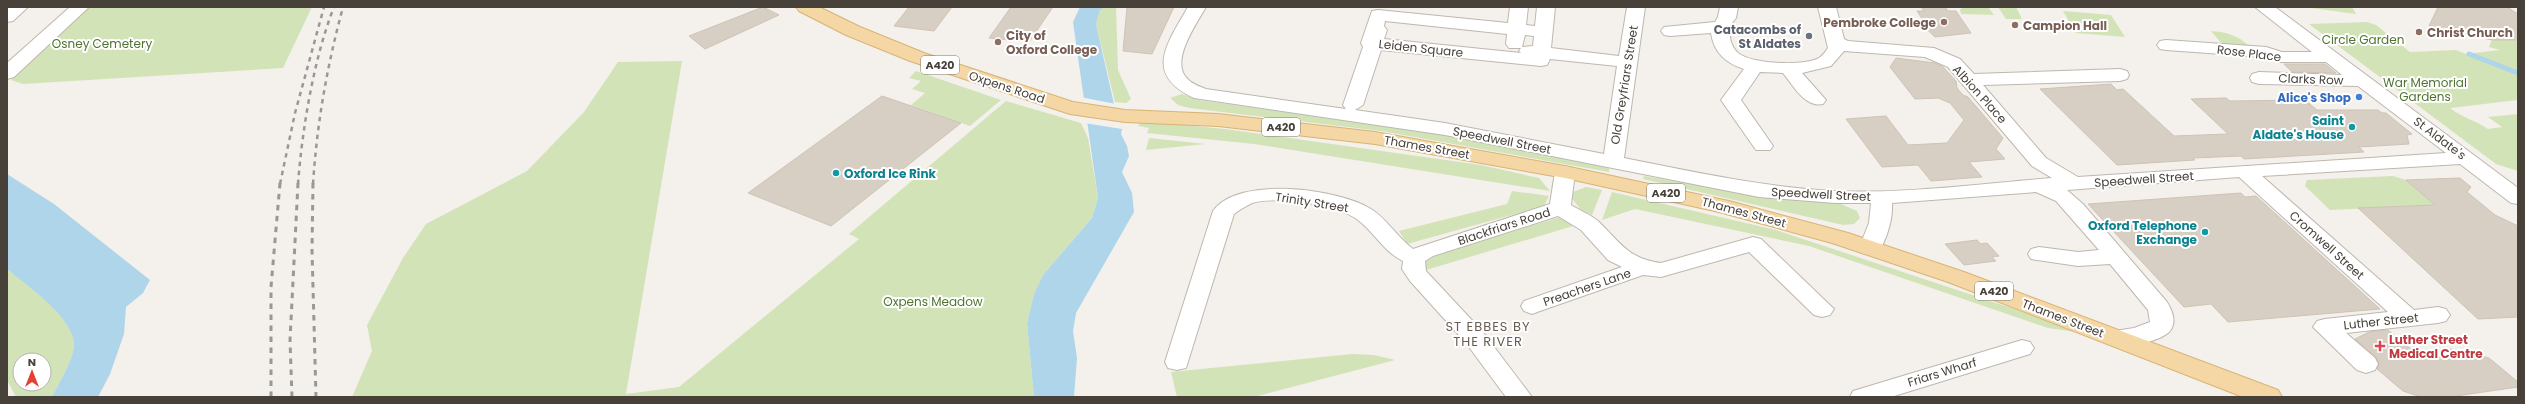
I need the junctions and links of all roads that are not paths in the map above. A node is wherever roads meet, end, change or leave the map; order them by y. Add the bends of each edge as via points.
1 (19, 7) edge
2 (80, 7) edge
3 (805, 7) edge
4 (1197, 7) edge
5 (1384, 7) edge
6 (1508, 7) edge
7 (1519, 7) edge
8 (1534, 7) edge
9 (1546, 7) edge
10 (1636, 7) edge
11 (1729, 7) edge
12 (1827, 7) edge
13 (2264, 7) edge
14 (7, 17) edge
15 (1720, 27) junction
16 (1505, 28) junction
17 (1670, 31) dead end
18 (1543, 32) junction
19 (1373, 41) junction
20 (1836, 42) junction
21 (2166, 45) dead end
22 (1522, 51) junction
23 (2331, 57) junction
24 (1627, 62) junction
25 (1756, 65) junction
26 (1788, 68) junction
27 (1362, 70) dead end
28 (7, 73) edge
29 (2120, 75) dead end
30 (2260, 78) dead end
31 (1968, 80) junction
32 (2363, 81) junction
33 (1816, 100) dead end
34 (1353, 105) dead end
35 (1124, 116) joint
36 (1763, 146) dead end
37 (2467, 158) junction
38 (1614, 162) junction
39 (2039, 162) junction
40 (2244, 171) junction
41 (1565, 172) junction
42 (2518, 178) edge
43 (2495, 180) junction
44 (2076, 184) junction
45 (2039, 186) junction
46 (1881, 198) junction
47 (2518, 198) edge
48 (1560, 208) junction
49 (1870, 248) junction
50 (2039, 254) dead end
51 (2116, 256) junction
52 (1414, 258) junction
53 (1642, 268) junction
54 (1532, 306) dead end
55 (1822, 309) dead end
56 (2438, 314) dead end
57 (2409, 318) junction
58 (2116, 338) junction
59 (2022, 348) dead end
60 (1177, 362) dead end
61 (2366, 364) dead end
62 (1520, 397) edge
63 (1862, 397) edge
64 (2269, 397) edge

1 - 14 street
2 - 28 street
3 - 35 main road, Oxpens Road / A420 via 924,59 1080,109
4 - 38 street, Speedwell Street via 1171,61 1171,71 1184,87 1201,94 1445,129
5 - 19 street
6 - 16 street
7 - 22 street
8 - 22 street
9 - 18 street
10 - 24 street, Old Greyfriars Street
11 - 15 street via 1728,18
12 - 20 street
13 - 23 street, St Aldate's
15 - 17 street
15 - 25 street via 1720,37 1733,58
16 - 18 street, Leiden Square
16 - 19 street, Leiden Square via 1378,15
18 - 19 street, Leiden Square via 1541,61
19 - 22 street, Leiden Square
19 - 27 street
19 - 34 street
20 - 26 street via 1834,53 1825,62
20 - 31 street, Albion Place via 1858,48 1928,52 1954,63
21 - 23 street, Rose Place via 2266,52 2280,57
22 - 24 street, Leiden Square
23 - 32 street, St Aldate's
24 - 38 street, Old Greyfriars Street
25 - 26 street
25 - 36 street via 1731,100
26 - 33 street
29 - 31 street
30 - 32 street, Clarks Row
31 - 39 street, Albion Place
32 - 37 street, St Aldate's
35 - 41 main road, Thames Street / A420 via 1218,120 1375,138
37 - 40 street, Speedwell Street
37 - 43 street, St Aldate's
38 - 46 street, Speedwell Street via 1759,191
39 - 44 street, Albion Place
39 - 45 street
40 - 44 street, Speedwell Street
40 - 57 street, Cromwell Street
41 - 48 street, Blackfriars Road
41 - 49 main road, Thames Street / A420 via 1721,206
42 - 43 street
43 - 47 street, St Aldate's
44 - 45 street, Speedwell Street
45 - 46 street, Speedwell Street
45 - 51 street via 2063,196
46 - 49 street via 1884,208
48 - 52 street, Blackfriars Road via 1433,249
48 - 53 street, Preachers Lane via 1589,225 1616,255
49 - 58 main road, Thames Street / A420 via 1956,277
50 - 51 street via 2078,259
51 - 58 street via 2159,307 2162,315 2161,326 2138,336
52 - 60 street, Trinity Street via 1401,252 1364,214 1346,205 1266,195 1237,202 1224,211
52 - 62 street via 1413,269 1418,276 1474,337
53 - 54 street, Preachers Lane
53 - 55 street, Preachers Lane via 1661,270 1753,244
56 - 57 street, Luther Street
57 - 61 street, Luther Street via 2325,327
58 - 64 main road, Thames Street / A420
59 - 63 street, Friars Wharf

